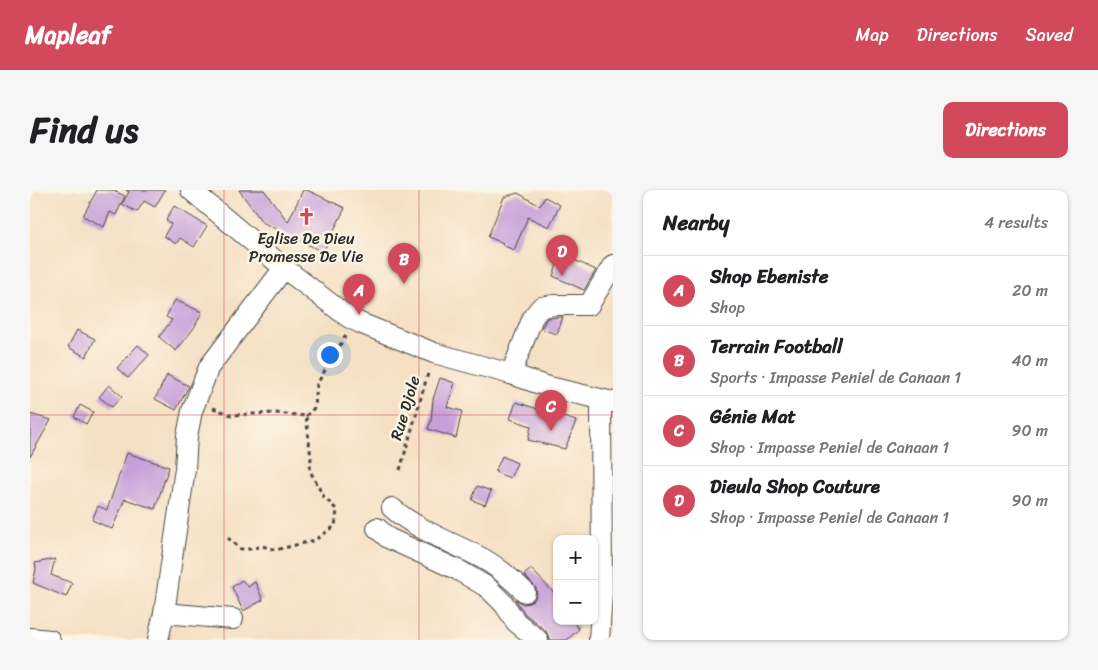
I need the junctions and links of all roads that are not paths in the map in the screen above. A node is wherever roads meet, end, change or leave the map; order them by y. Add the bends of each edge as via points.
1 (191, 190) edge
2 (613, 265) edge
3 (284, 268) junction
4 (511, 374) junction
5 (607, 401) edge
6 (392, 508) dead end
7 (377, 528) dead end
8 (525, 592) dead end
9 (164, 613) junction
10 (233, 619) dead end
11 (30, 638) edge
12 (50, 640) edge
13 (158, 640) edge
14 (538, 640) edge
15 (599, 640) edge

1 - 3 street
2 - 4 street via 589,305 542,307 533,317
3 - 4 street via 348,317 434,353
3 - 9 street via 209,367 192,411
4 - 5 street
5 - 15 street
6 - 8 street via 402,517 498,568
7 - 14 street via 388,538 487,587 516,622
9 - 10 street
9 - 13 street
11 - 12 street

